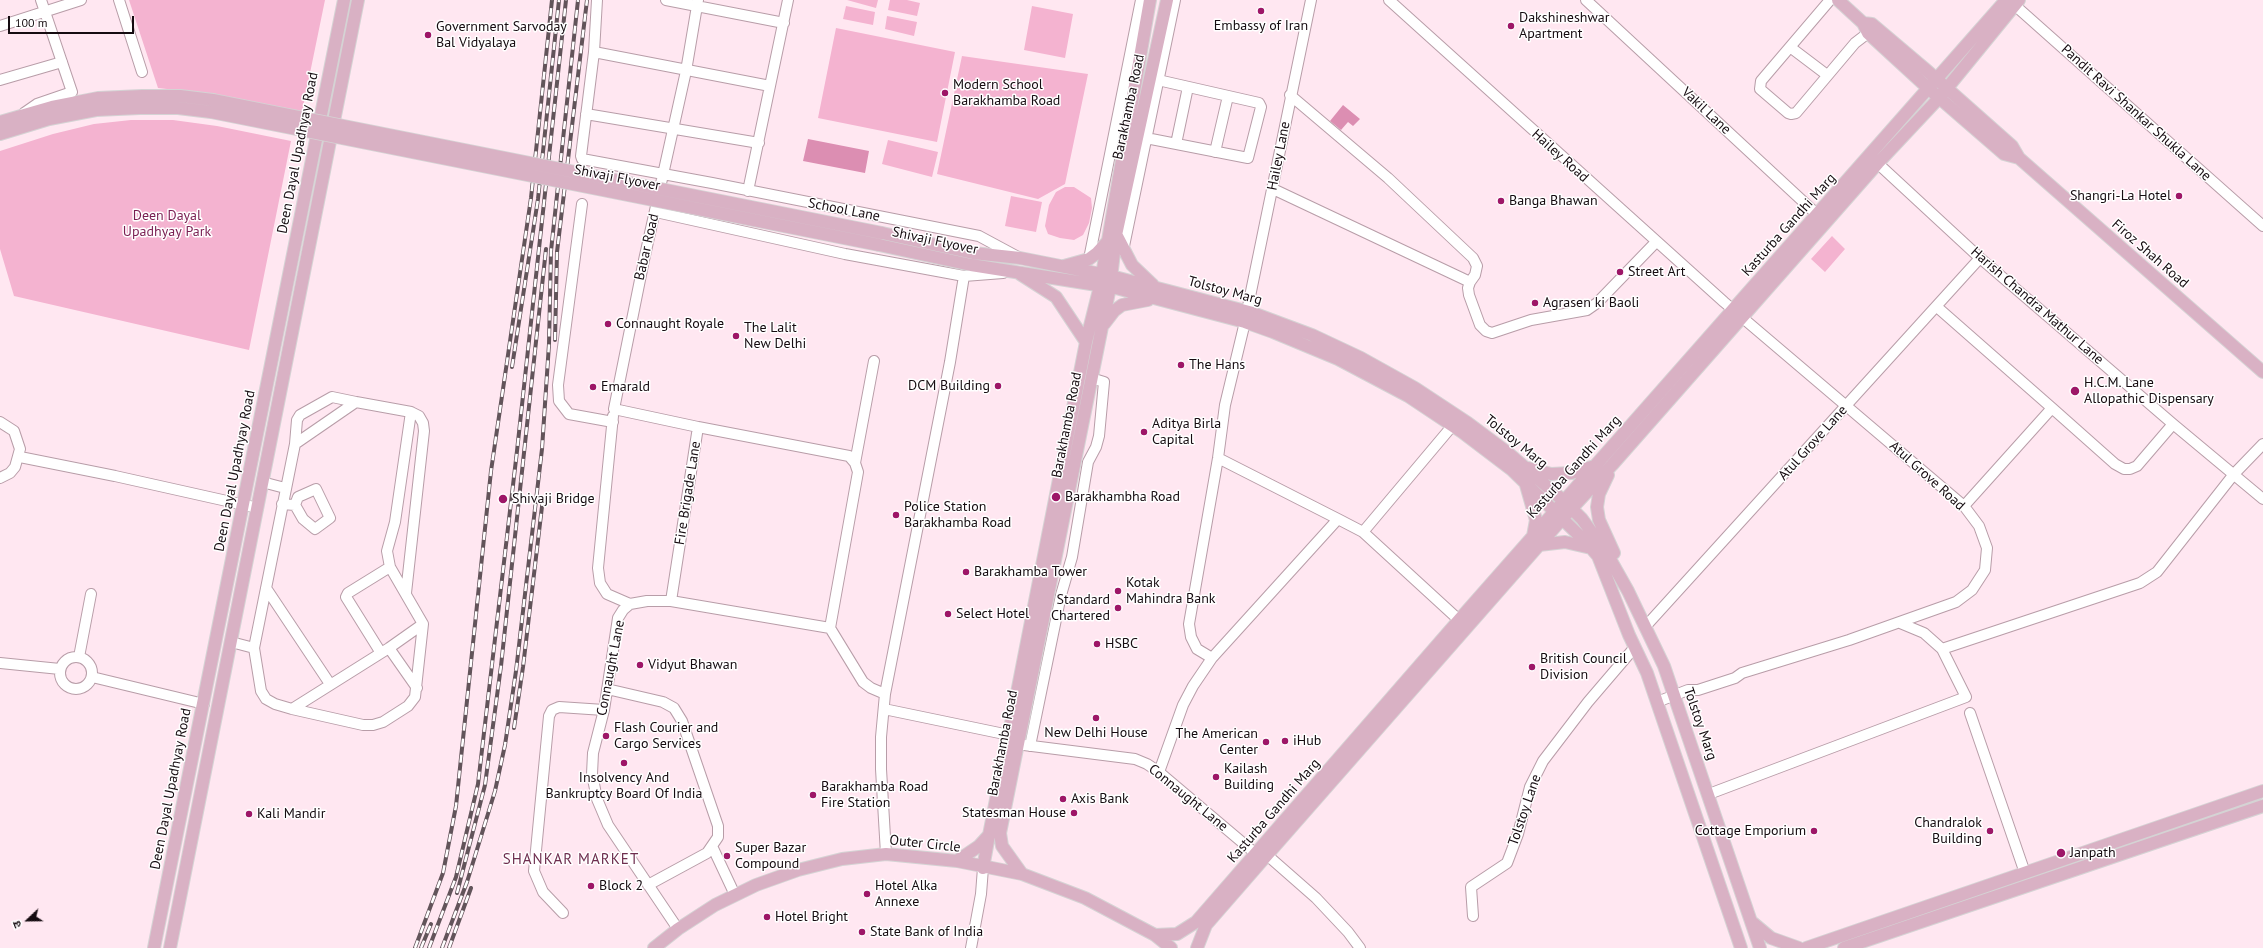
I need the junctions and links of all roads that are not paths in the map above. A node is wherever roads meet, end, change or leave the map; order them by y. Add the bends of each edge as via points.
1 (41, 0) edge
2 (81, 0) edge
3 (119, 0) edge
4 (344, 0) edge
5 (358, 0) edge
6 (598, 0) edge
7 (666, 0) edge
8 (788, 0) edge
9 (1141, 0) edge
10 (1150, 0) edge
11 (1167, 0) edge
12 (1175, 0) edge
13 (1311, 0) edge
14 (1389, 0) edge
15 (1586, 0) edge
16 (1830, 0) edge
17 (1838, 0) edge
18 (2012, 1) edge
19 (697, 3) edge
20 (45, 12) junction
21 (784, 23) junction
22 (0, 26) edge
23 (1865, 28) junction
24 (1790, 47) junction
25 (594, 52) junction
26 (62, 62) junction
27 (686, 71) junction
28 (142, 72) dead end
29 (1826, 75) junction
30 (0, 80) edge
31 (1158, 80) junction
32 (1933, 84) junction
33 (770, 86) junction
34 (1188, 87) junction
35 (1943, 93) junction
36 (1290, 95) junction
37 (1228, 96) junction
38 (212, 106) junction
39 (586, 114) junction
40 (20, 116) junction
41 (0, 122) edge
42 (673, 129) junction
43 (0, 134) edge
44 (1146, 138) junction
45 (759, 143) junction
46 (1176, 144) junction
47 (1215, 152) junction
48 (1874, 159) junction
49 (664, 175) junction
50 (1273, 189) junction
51 (748, 191) junction
52 (582, 204) dead end
53 (656, 212) junction
54 (1822, 218) junction
55 (2263, 226) edge
56 (1112, 238) junction
57 (881, 239) junction
58 (1656, 242) junction
59 (1123, 251) junction
60 (1020, 258) junction
61 (1980, 258) junction
62 (1089, 259) junction
63 (1059, 267) junction
64 (1017, 272) junction
65 (964, 276) junction
66 (1106, 281) junction
67 (1470, 282) junction
68 (1156, 294) junction
69 (1937, 307) junction
70 (1733, 309) junction
71 (1246, 317) junction
72 (1743, 318) junction
73 (1101, 329) junction
74 (1086, 342) junction
75 (874, 361) dead end
76 (2263, 372) edge
77 (1091, 378) junction
78 (356, 402) junction
79 (1847, 406) junction
80 (2052, 408) junction
81 (614, 409) junction
82 (411, 412) junction
83 (0, 422) edge
84 (612, 422) junction
85 (2173, 424) junction
86 (1453, 425) junction
87 (698, 427) junction
88 (295, 444) junction
89 (2263, 444) edge
90 (20, 457) junction
91 (1218, 458) junction
92 (856, 462) junction
93 (1597, 465) junction
94 (1612, 465) junction
95 (1523, 466) junction
96 (2234, 474) junction
97 (0, 478) edge
98 (262, 482) junction
99 (1526, 483) junction
100 (285, 488) junction
101 (2263, 499) edge
102 (282, 504) junction
103 (295, 505) dead end
104 (244, 506) junction
105 (1568, 506) junction
106 (1964, 506) junction
107 (258, 508) junction
108 (1558, 515) junction
109 (1338, 519) junction
110 (1362, 532) junction
111 (1536, 541) junction
112 (1592, 548) junction
113 (390, 568) junction
114 (266, 588) junction
115 (406, 593) junction
116 (91, 594) dead end
117 (671, 601) junction
118 (630, 604) junction
119 (1637, 610) junction
120 (1459, 620) junction
121 (1900, 623) junction
122 (423, 624) junction
123 (1645, 627) junction
124 (830, 628) junction
125 (1041, 629) junction
126 (1054, 631) junction
127 (231, 642) junction
128 (1635, 647) junction
129 (254, 648) junction
130 (1942, 649) junction
131 (385, 650) junction
132 (79, 657) junction
133 (1212, 658) junction
134 (0, 663) edge
135 (60, 669) junction
136 (92, 677) junction
137 (330, 684) junction
138 (417, 688) junction
139 (607, 689) junction
140 (885, 694) junction
141 (1674, 695) junction
142 (1657, 702) junction
143 (204, 704) junction
144 (292, 709) junction
145 (884, 709) junction
146 (604, 710) junction
147 (1970, 713) dead end
148 (1009, 735) junction
149 (1024, 745) junction
150 (1159, 772) junction
151 (2263, 791) edge
152 (1708, 794) junction
153 (2263, 806) edge
154 (989, 835) junction
155 (712, 846) junction
156 (886, 854) junction
157 (1262, 854) junction
158 (957, 861) junction
159 (983, 868) junction
160 (2025, 873) junction
161 (1022, 874) junction
162 (648, 885) junction
163 (735, 895) junction
164 (563, 913) dead end
165 (1473, 916) dead end
166 (1751, 921) junction
167 (678, 929) junction
168 (1154, 935) junction
169 (1737, 944) edge
170 (154, 948) edge
171 (170, 948) edge
172 (654, 948) edge
173 (971, 948) edge
174 (1171, 948) edge
175 (1197, 948) edge
176 (1360, 948) edge
177 (1760, 948) edge
178 (1799, 948) edge
179 (1806, 948) edge
180 (1844, 948) edge

1 - 20 street
2 - 20 street
3 - 28 street
4 - 104 main road, Deen Dayal Upadhyay Road
5 - 98 main road, Deen Dayal Upadhyay Road
6 - 25 street
7 - 19 street
8 - 21 street
9 - 62 street
10 - 56 main road, Barakhamba Road
11 - 56 main road, Barakhamba Road
12 - 31 street
13 - 36 street, Hailey Lane
14 - 58 street, Hailey Road
15 - 54 street, Vakil Lane
16 - 24 street
17 - 23 main road, Firoz Shah Road
18 - 32 main road, Kasturba Gandhi Marg
18 - 35 main road, Kasturba Gandhi Marg
18 - 55 street, Pandit Ravi Shankar Shukla Lane
19 - 21 street
19 - 27 street, Babar Road
20 - 22 street
20 - 26 street
21 - 33 street
23 - 29 street
23 - 32 main road, Firoz Shah Road
24 - 29 street
24 - 29 street via 1759,86 1788,113 1796,113
25 - 27 street
25 - 39 street
26 - 30 street
26 - 40 street via 72,90 71,94 37,104
27 - 33 street
27 - 42 street, Babar Road
31 - 34 street
31 - 44 street
32 - 35 main road, Firoz Shah Road
32 - 48 main road, Kasturba Gandhi Marg
33 - 45 street
34 - 37 street
34 - 46 street
35 - 48 main road, Kasturba Gandhi Marg
35 - 76 main road, Firoz Shah Road via 2004,154 2019,158
36 - 50 street, Hailey Lane
36 - 67 street via 1388,178 1473,258 1477,266
37 - 47 street
37 - 47 street via 1259,102 1253,143 1248,158
38 - 40 main road via 150,96 98,98
38 - 43 main road via 96,110 50,119
38 - 57 main road, Shivaji Flyover, bridge
39 - 42 street
39 - 49 street, School Lane via 582,159
40 - 41 main road
42 - 45 street
42 - 49 street, Babar Road
44 - 46 street
44 - 59 street
45 - 51 street
46 - 47 street
48 - 54 main road, Kasturba Gandhi Marg
48 - 61 street, Harish Chandra Mathur Lane
49 - 51 street, School Lane
49 - 53 street, Babar Road
50 - 67 street
50 - 71 street, Hailey Lane
51 - 60 street, School Lane via 979,236
52 - 84 street via 558,385 559,401 569,414
53 - 65 street via 845,254
53 - 81 street, Babar Road
54 - 70 main road, Kasturba Gandhi Marg
54 - 72 main road, Kasturba Gandhi Marg
56 - 59 main road
56 - 62 main road
56 - 66 main road, Barakhamba Road
57 - 60 main road, Shivaji Flyover
57 - 64 main road, Shivaji Flyover via 970,265
58 - 67 street via 1587,310 1531,320 1492,333 1480,325 1469,295
58 - 70 street, Hailey Road
59 - 68 main road
60 - 63 main road, Shivaji Flyover
61 - 69 street, Atul Grove Lane
61 - 85 street, Harish Chandra Mathur Lane
62 - 63 main road
63 - 66 main road, Shivaji Flyover
64 - 65 street
64 - 66 main road, Shivaji Flyover
64 - 74 main road via 1056,297
65 - 140 street via 950,362
66 - 68 main road, Tolstoy Marg
66 - 73 main road, Barakhamba Road
66 - 74 main road, Barakhamba Road
68 - 71 main road, Tolstoy Marg
68 - 73 main road via 1122,305 1114,311
69 - 79 street, Atul Grove Lane
69 - 80 street
70 - 72 street, Hailey Road
70 - 93 main road, Kasturba Gandhi Marg
71 - 86 main road, Tolstoy Marg via 1353,367 1408,396
71 - 91 street, Hailey Lane via 1225,406
71 - 95 main road, Tolstoy Marg via 1312,334 1361,358 1415,388 1468,423
72 - 79 street, Atul Grove Road
72 - 94 main road, Kasturba Gandhi Marg
73 - 77 main road, Barakhamba Road
74 - 148 main road, Barakhamba Road
75 - 92 street
77 - 125 main road, Barakhamba Road
77 - 126 street via 1104,382 1099,436 1088,462 1072,557
78 - 82 street
78 - 88 street
78 - 88 street via 332,397 300,415 297,420
79 - 106 street, Atul Grove Road
79 - 123 street, Atul Grove Lane
80 - 85 street via 2114,464 2124,469 2137,466
80 - 106 street
81 - 84 street, Babar Road
81 - 87 street
82 - 113 street via 395,522 387,551
82 - 115 street via 419,416 424,431
83 - 90 street via 14,431 19,440
84 - 118 street, Babar Road via 598,568 600,583 607,594
85 - 96 street, Harish Chandra Mathur Lane
86 - 99 main road, Tolstoy Marg
86 - 110 street
87 - 92 street, Fire Brigade Lane via 849,456
87 - 117 street, Fire Brigade Lane
88 - 100 street
89 - 96 street
90 - 97 street via 10,473
90 - 104 street
91 - 109 street
91 - 133 street, Hailey Lane via 1189,624 1191,637 1197,649
92 - 124 street via 858,472
93 - 95 main road via 1580,472 1561,474
93 - 105 main road, Kasturba Gandhi Marg
94 - 105 main road, Kasturba Gandhi Marg
94 - 119 main road via 1596,507 1599,520 1630,585
95 - 105 main road, Tolstoy Marg
96 - 101 street, Harish Chandra Mathur Lane
96 - 130 street via 2157,572 2140,583
98 - 100 street
98 - 107 main road, Deen Dayal Upadhyay Road
99 - 108 main road, Tolstoy Marg
99 - 111 main road via 1536,520
100 - 102 street
102 - 103 street
102 - 114 street
104 - 107 street
104 - 143 main road, Deen Dayal Upadhyay Road
105 - 108 main road, Kasturba Gandhi Marg
105 - 119 main road, Tolstoy Marg via 1606,552
106 - 121 street, Atul Grove Road via 1979,526 1987,548 1986,570 1972,590 1956,602
107 - 127 main road, Deen Dayal Upadhyay Road
108 - 111 main road, Kasturba Gandhi Marg
108 - 112 main road, Tolstoy Marg
109 - 110 street
109 - 133 street
110 - 120 street
111 - 112 main road via 1571,543
111 - 120 main road, Kasturba Gandhi Marg
111 - 157 main road, Kasturba Gandhi Marg
112 - 128 main road, Tolstoy Marg via 1606,573
113 - 115 street
113 - 131 street via 346,596
114 - 129 street
114 - 137 street
115 - 122 street
116 - 132 street
117 - 118 street, Connaught Lane
117 - 124 street, Connaught Lane
118 - 139 street, Connaught Lane via 618,618
119 - 123 main road, Tolstoy Marg
120 - 157 main road, Kasturba Gandhi Marg
121 - 130 street via 1924,633
121 - 141 street, Atul Grove Road via 1742,673 1735,678 1705,688
122 - 131 street
122 - 138 street
123 - 141 main road, Tolstoy Marg via 1664,666
124 - 140 street via 863,682
125 - 126 street
125 - 149 main road, Barakhamba Road
126 - 149 street
127 - 129 street
127 - 171 main road, Deen Dayal Upadhyay Road
128 - 142 main road, Tolstoy Marg
128 - 165 street, Tolstoy Lane via 1588,702 1543,761 1530,786 1518,834 1507,863 1471,887
129 - 144 street via 261,691 275,704
130 - 152 street via 1966,697
131 - 137 street
131 - 138 street
132 - 135 street via 66,660
132 - 136 street via 89,663
133 - 150 street via 1183,705
134 - 135 street
135 - 136 street via 65,684 75,689 85,687
136 - 143 street
137 - 144 street
138 - 144 street via 415,697 408,706 384,722 373,725
139 - 146 street, Connaught Lane
139 - 155 street via 663,702 674,708 682,721 718,826 718,837
140 - 145 street
141 - 142 street, Atul Grove Road
141 - 152 main road, Tolstoy Marg
142 - 169 main road, Tolstoy Marg
143 - 170 main road, Deen Dayal Upadhyay Road
145 - 148 street
145 - 156 street via 881,769
146 - 162 street, Connaught Lane via 593,753 592,774 597,799 608,825
146 - 164 street via 558,707 552,710 549,716 534,871 543,892
147 - 160 street
148 - 154 main road, Barakhamba Road
149 - 150 street, Connaught Lane via 1135,759
149 - 161 main road, Barakhamba Road via 1000,837 1002,846
150 - 157 street, Connaught Lane
151 - 160 main road
152 - 166 main road, Tolstoy Marg
153 - 180 main road
154 - 158 main road via 979,846
154 - 159 main road, Barakhamba Road
155 - 162 street via 707,853
155 - 163 street
156 - 158 main road, Outer Circle
156 - 163 main road, Outer Circle via 842,859 798,870
157 - 168 main road, Kasturba Gandhi Marg via 1192,926 1177,934
157 - 175 main road, Kasturba Gandhi Marg via 1206,925
157 - 176 street, Connaught Lane via 1316,898
158 - 159 main road, Outer Circle
159 - 161 main road, Outer Circle
159 - 173 street
160 - 179 main road
161 - 168 main road, Outer Circle via 1085,898
162 - 167 street, Connaught Lane
163 - 167 main road, Outer Circle
166 - 177 main road, Tolstoy Marg
166 - 178 main road via 1771,938
167 - 172 main road, Outer Circle
168 - 174 main road, Outer Circle

